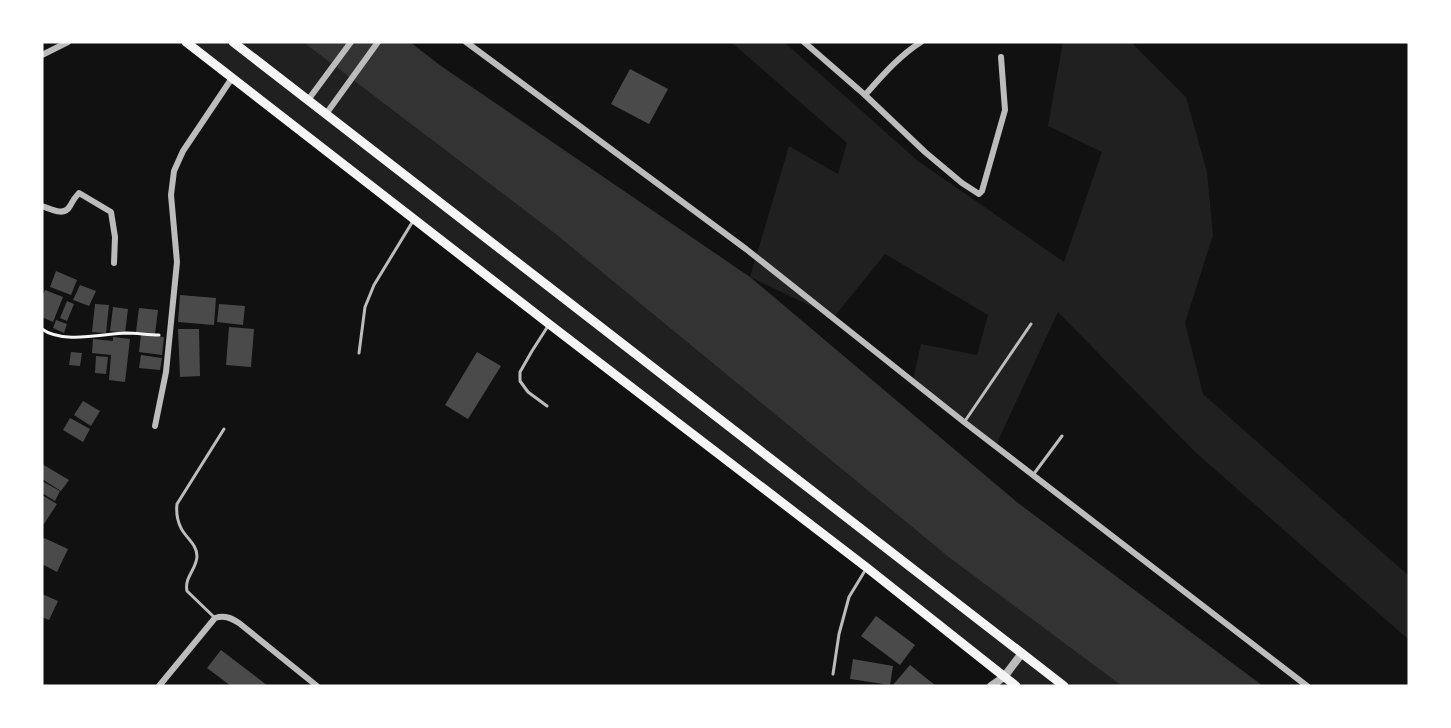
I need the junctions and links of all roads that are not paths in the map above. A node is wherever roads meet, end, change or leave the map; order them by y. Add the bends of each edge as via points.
1 (68, 42) edge
2 (186, 42) edge
3 (233, 42) edge
4 (351, 42) edge
5 (378, 42) edge
6 (466, 42) edge
7 (804, 42) edge
8 (921, 42) edge
9 (42, 54) edge
10 (1001, 57) dead end
11 (232, 78) junction
12 (865, 96) junction
13 (308, 100) junction
14 (326, 114) junction
15 (42, 206) edge
16 (414, 219) junction
17 (114, 263) dead end
18 (549, 324) junction
19 (1031, 324) dead end
20 (359, 353) dead end
21 (547, 406) dead end
22 (964, 422) junction
23 (155, 426) dead end
24 (224, 429) dead end
25 (1062, 436) dead end
26 (1033, 475) junction
27 (866, 567) junction
28 (215, 618) junction
29 (1022, 653) junction
30 (833, 674) dead end
31 (1002, 681) edge
32 (159, 686) edge
33 (317, 686) edge
34 (991, 686) edge
35 (1016, 686) edge
36 (1064, 686) edge
37 (1307, 686) edge

1 - 9 street
2 - 11 main road
3 - 13 main road
4 - 13 street
5 - 14 street
6 - 22 street via 753,254
7 - 12 street
8 - 12 street via 894,63
10 - 12 street via 1005,110 979,194
11 - 16 main road
11 - 23 street via 174,171 171,195 177,262 166,372
13 - 14 main road
14 - 29 main road
15 - 17 street via 64,211 79,193 111,212
16 - 18 main road
16 - 20 lane via 374,285 365,307
18 - 21 lane via 520,372 520,381 528,392
18 - 27 main road
19 - 22 lane
22 - 26 street
24 - 28 lane via 177,504 176,515 198,554 187,578 186,591
25 - 26 lane
26 - 37 street
27 - 30 lane via 849,597
27 - 31 main road
28 - 32 street
28 - 33 street via 228,617 239,623
29 - 31 street
29 - 36 main road
31 - 34 street
31 - 35 main road

